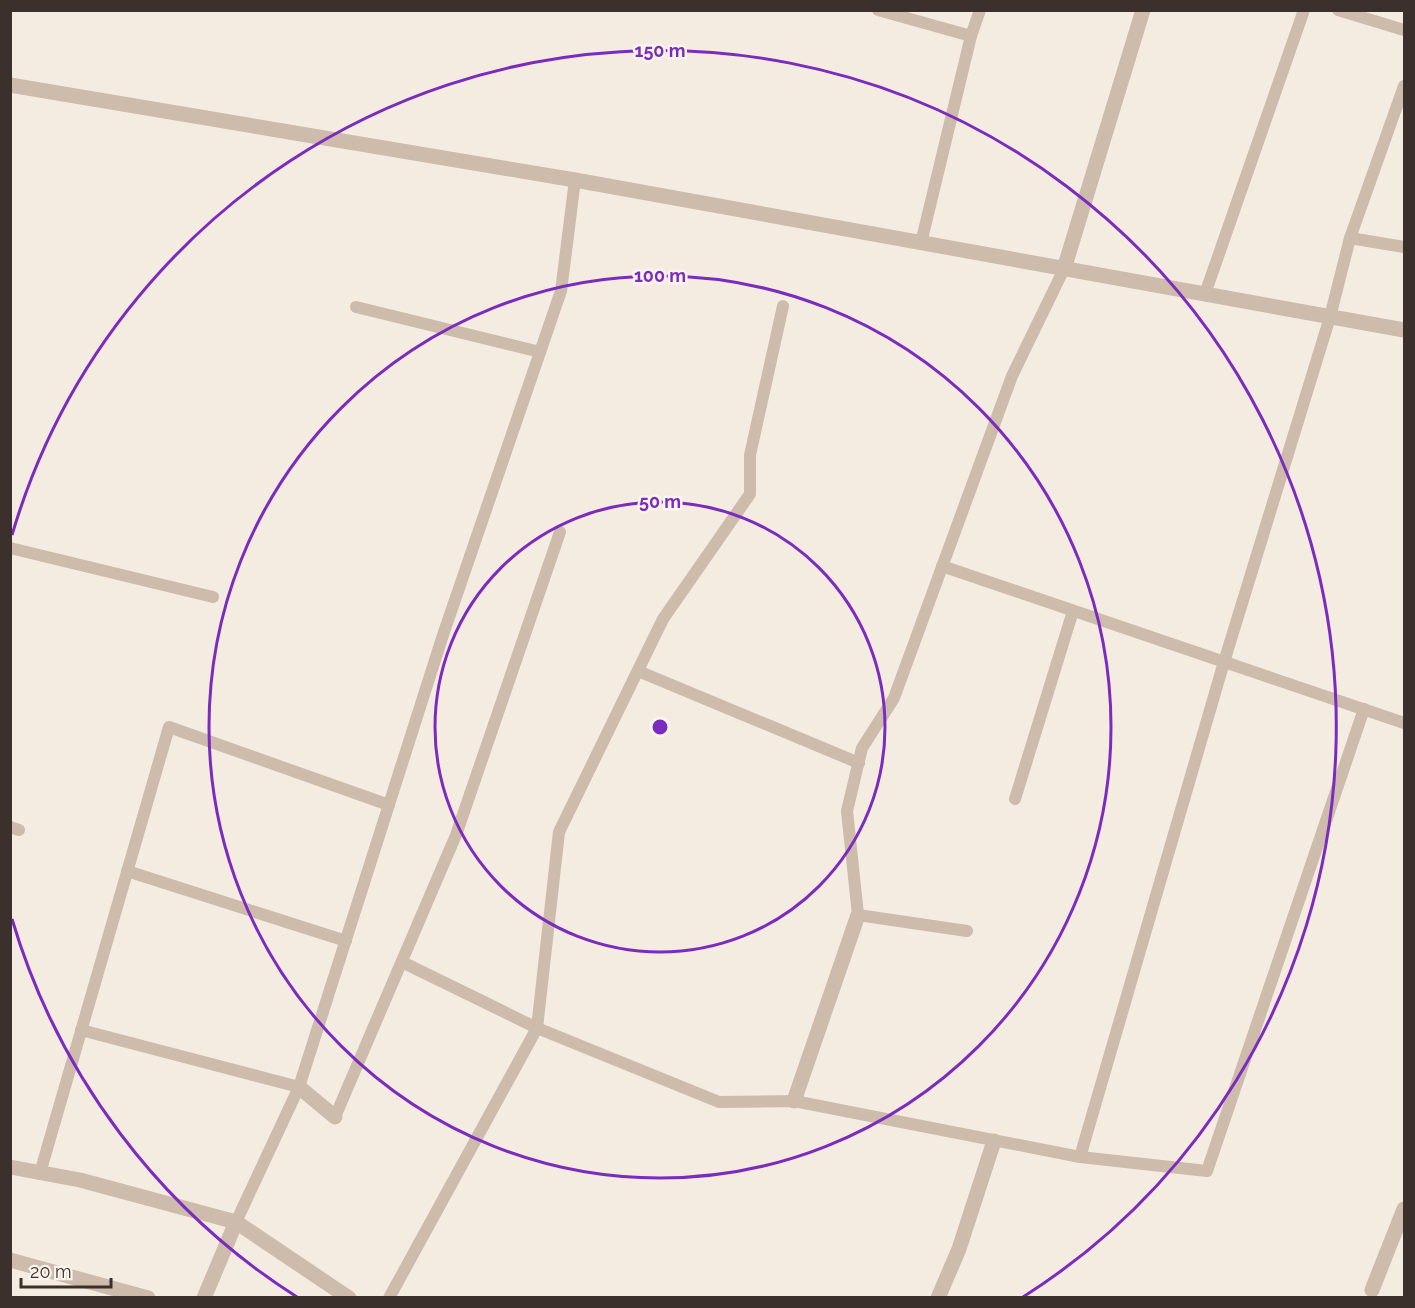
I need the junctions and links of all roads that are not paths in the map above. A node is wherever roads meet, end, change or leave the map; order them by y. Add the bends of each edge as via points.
1 (878, 10) edge
2 (980, 10) edge
3 (1143, 10) edge
4 (1304, 10) edge
5 (1338, 10) edge
6 (1404, 30) edge
7 (971, 36) junction
8 (10, 85) edge
9 (1404, 86) edge
10 (575, 180) junction
11 (1350, 238) junction
12 (921, 243) junction
13 (1404, 247) edge
14 (1064, 269) junction
15 (1205, 294) junction
16 (783, 306) dead end
17 (356, 307) dead end
18 (1330, 317) junction
19 (1404, 330) edge
20 (540, 352) junction
21 (560, 532) dead end
22 (10, 548) edge
23 (942, 567) junction
24 (213, 597) dead end
25 (1073, 611) junction
26 (1224, 662) junction
27 (638, 671) junction
28 (1364, 709) junction
29 (1404, 723) edge
30 (859, 763) junction
31 (1015, 799) dead end
32 (389, 805) junction
33 (127, 871) junction
34 (858, 915) junction
35 (967, 931) dead end
36 (346, 941) junction
37 (402, 962) junction
38 (537, 1028) junction
39 (81, 1030) junction
40 (299, 1087) junction
41 (794, 1101) junction
42 (335, 1117) joint
43 (994, 1141) junction
44 (1080, 1157) junction
45 (10, 1167) edge
46 (40, 1173) junction
47 (1404, 1209) edge
48 (236, 1222) junction
49 (10, 1260) edge
50 (1372, 1294) edge
51 (148, 1298) edge
52 (204, 1298) edge
53 (349, 1298) edge
54 (389, 1298) edge
55 (938, 1298) edge

1 - 7 lane
2 - 7 lane
3 - 14 street
4 - 15 lane
5 - 6 lane
7 - 12 lane
8 - 10 street
9 - 11 lane
10 - 12 street
10 - 20 lane via 561,291
11 - 13 lane
11 - 18 lane
12 - 14 street
14 - 15 street
14 - 23 lane via 1012,376
15 - 18 street
16 - 27 lane via 750,455 750,494 663,619
17 - 20 lane
18 - 19 street
18 - 26 lane
20 - 32 lane
21 - 37 lane via 456,835
22 - 24 lane
23 - 25 lane
23 - 30 lane via 894,698 862,748
25 - 26 lane
25 - 31 lane
26 - 28 lane
26 - 44 lane
27 - 30 lane
27 - 38 lane via 559,832
28 - 29 lane
28 - 44 lane via 1207,1171
30 - 34 lane via 848,811
32 - 33 lane via 169,727
32 - 36 lane
33 - 36 lane
33 - 39 lane
34 - 35 lane
34 - 41 street
36 - 40 lane
37 - 38 lane
37 - 42 lane
38 - 41 lane via 719,1102
38 - 54 lane
39 - 40 lane
39 - 46 lane
40 - 42 street
40 - 48 lane
41 - 43 lane
43 - 44 lane
43 - 55 street
45 - 46 street
46 - 48 street
47 - 50 street
48 - 52 street
48 - 53 street
49 - 51 street

